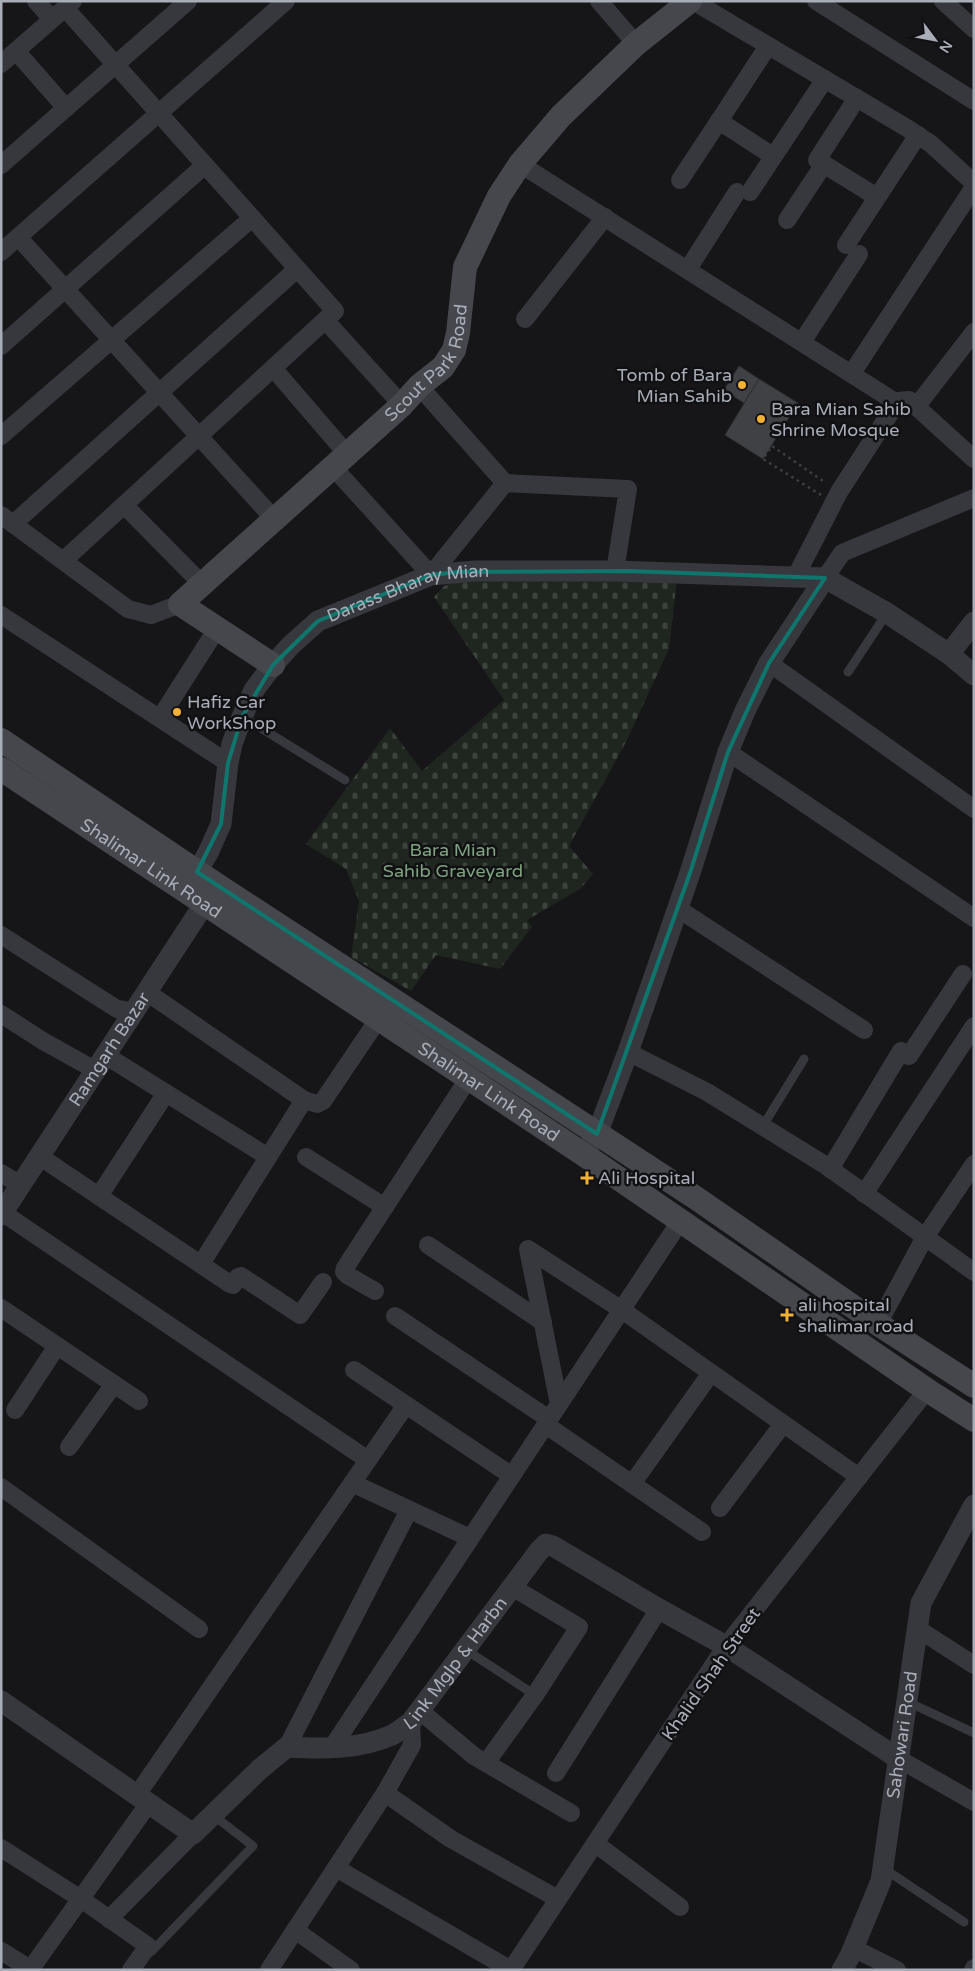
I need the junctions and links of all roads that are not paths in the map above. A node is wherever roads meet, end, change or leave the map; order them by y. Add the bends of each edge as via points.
1 (36, 1) edge
2 (188, 1) edge
3 (286, 1) edge
4 (599, 1) edge
5 (692, 1) edge
6 (816, 1) edge
7 (943, 1) edge
8 (63, 9) edge
9 (974, 29) edge
10 (636, 44) junction
11 (768, 46) junction
12 (16, 51) junction
13 (1, 64) edge
14 (116, 64) junction
15 (825, 79) junction
16 (857, 98) junction
17 (974, 101) edge
18 (66, 108) junction
19 (159, 113) junction
20 (719, 121) junction
21 (918, 135) junction
22 (773, 156) junction
23 (520, 164) junction
24 (824, 164) junction
25 (1, 165) edge
26 (205, 165) junction
27 (680, 180) dead end
28 (974, 185) edge
29 (877, 197) junction
30 (252, 218) junction
31 (605, 218) junction
32 (787, 220) dead end
33 (18, 237) junction
34 (1, 252) edge
35 (297, 269) junction
36 (688, 269) junction
37 (66, 289) junction
38 (525, 319) dead end
39 (325, 320) junction
40 (974, 332) edge
41 (112, 340) junction
42 (802, 342) junction
43 (1, 346) edge
44 (273, 368) junction
45 (852, 374) junction
46 (419, 386) junction
47 (159, 393) junction
48 (897, 402) junction
49 (402, 405) junction
50 (916, 407) junction
51 (1, 436) edge
52 (198, 437) junction
53 (973, 456) edge
54 (340, 461) junction
55 (505, 483) junction
56 (974, 498) edge
57 (124, 505) junction
58 (7, 519) edge
59 (274, 520) junction
60 (63, 561) junction
61 (615, 570) junction
62 (430, 575) junction
63 (810, 577) junction
64 (203, 585) junction
65 (180, 604) junction
66 (887, 613) junction
67 (1, 614) edge
68 (974, 622) edge
69 (218, 627) junction
70 (949, 654) junction
71 (769, 663) junction
72 (273, 665) junction
73 (848, 672) dead end
74 (974, 675) edge
75 (242, 717) junction
76 (160, 718) junction
77 (1, 740) edge
78 (728, 752) junction
79 (228, 763) junction
80 (1, 769) edge
81 (344, 780) dead end
82 (974, 809) edge
83 (191, 881) junction
84 (211, 894) junction
85 (677, 908) junction
86 (974, 918) edge
87 (1, 935) edge
88 (963, 974) dead end
89 (148, 993) junction
90 (135, 1012) junction
91 (1, 1014) edge
92 (379, 1018) junction
93 (974, 1026) edge
94 (864, 1030) dead end
95 (628, 1052) junction
96 (804, 1059) dead end
97 (100, 1063) junction
98 (468, 1079) junction
99 (166, 1093) junction
100 (304, 1100) junction
101 (763, 1126) junction
102 (597, 1134) junction
103 (583, 1154) junction
104 (38, 1156) junction
105 (268, 1157) junction
106 (306, 1157) dead end
107 (974, 1164) edge
108 (830, 1169) junction
109 (1, 1173) edge
110 (21, 1184) junction
111 (864, 1194) junction
112 (99, 1196) junction
113 (385, 1207) junction
114 (2, 1214) edge
115 (681, 1220) junction
116 (925, 1237) junction
117 (428, 1245) dead end
118 (201, 1264) junction
119 (974, 1272) edge
120 (323, 1282) dead end
121 (375, 1291) dead end
122 (1, 1308) edge
123 (622, 1310) junction
124 (395, 1316) dead end
125 (543, 1322) junction
126 (878, 1324) junction
127 (57, 1346) junction
128 (354, 1370) dead end
129 (711, 1373) junction
130 (114, 1384) junction
131 (974, 1386) edge
132 (928, 1390) junction
133 (139, 1400) dead end
134 (559, 1404) junction
135 (406, 1405) junction
136 (15, 1410) dead end
137 (974, 1420) edge
138 (547, 1422) junction
139 (783, 1424) junction
140 (69, 1448) dead end
141 (368, 1460) junction
142 (512, 1476) junction
143 (859, 1478) junction
144 (352, 1483) junction
145 (632, 1484) junction
146 (1, 1487) edge
147 (974, 1505) edge
148 (720, 1508) dead end
149 (410, 1510) junction
150 (702, 1532) dead end
151 (470, 1538) junction
152 (512, 1587) junction
153 (659, 1610) junction
154 (199, 1628) dead end
155 (918, 1629) junction
156 (726, 1646) junction
157 (466, 1650) junction
158 (974, 1665) edge
159 (535, 1695) junction
160 (1, 1701) edge
161 (907, 1702) junction
162 (416, 1717) junction
163 (974, 1732) edge
164 (287, 1747) junction
165 (331, 1749) junction
166 (899, 1759) junction
167 (486, 1763) junction
168 (556, 1773) dead end
169 (385, 1793) junction
170 (143, 1799) junction
171 (974, 1802) edge
172 (571, 1813) dead end
173 (212, 1815) junction
174 (193, 1834) junction
175 (596, 1844) junction
176 (1, 1848) edge
177 (883, 1867) junction
178 (336, 1868) junction
179 (80, 1899) junction
180 (558, 1899) junction
181 (680, 1907) dead end
182 (109, 1919) junction
183 (964, 1922) dead end
184 (295, 1930) junction
185 (853, 1948) junction
186 (1, 1951) edge
187 (142, 1954) junction
188 (30, 1970) edge
189 (131, 1970) edge
190 (269, 1970) edge
191 (351, 1970) edge
192 (511, 1970) edge
193 (842, 1970) edge
194 (897, 1970) edge

1 - 8 street
2 - 14 street
3 - 19 street
4 - 10 street
5 - 10 main road, Scout Park Road
5 - 11 street
6 - 17 street
7 - 9 street
8 - 12 street
8 - 14 street
10 - 23 main road, Scout Park Road via 561,116
11 - 15 street
11 - 20 street
12 - 13 street
12 - 18 street
14 - 18 street
14 - 19 street
15 - 16 street
15 - 22 street
16 - 21 street
16 - 24 street via 817,160
18 - 25 street
19 - 26 street
19 - 33 street
20 - 22 street
20 - 27 street
21 - 28 street
21 - 29 street
22 - 36 street
23 - 31 street
23 - 46 main road, Scout Park Road via 499,196 465,267 454,350 443,367
24 - 29 street
24 - 32 street
26 - 30 street
26 - 37 street
28 - 45 street
29 - 42 street via 853,250
30 - 35 street
30 - 41 street
31 - 36 street
31 - 38 street
33 - 34 street
33 - 37 street
35 - 39 street via 335,311
35 - 47 street
36 - 42 street
37 - 41 street
37 - 43 street
39 - 44 street
39 - 49 street
40 - 50 street
41 - 47 street
41 - 51 street
42 - 45 street
44 - 52 street
44 - 54 street
45 - 48 street
46 - 49 main road, Scout Park Road
46 - 55 street
47 - 52 street
47 - 58 street
48 - 50 street via 909,400
48 - 63 street via 836,497
49 - 54 main road, Scout Park Road
50 - 53 street
52 - 57 street
52 - 59 street
54 - 59 main road, Scout Park Road
54 - 62 street
55 - 61 street via 628,489
55 - 62 street
56 - 63 street via 842,553
57 - 60 street
57 - 64 street
58 - 60 street
59 - 64 main road, Scout Park Road
60 - 65 street via 128,609 151,615
61 - 62 street, Darass Bharay Mian via 475,571
61 - 63 street, Darass Bharay Mian
62 - 72 street, Darass Bharay Mian via 318,621
63 - 66 street
63 - 71 street
64 - 65 main road, Scout Park Road
65 - 69 main road
66 - 70 street
66 - 73 lane
67 - 76 street
68 - 70 street
69 - 72 main road
69 - 76 street
70 - 74 street
71 - 78 street
71 - 82 street
72 - 75 street, Darass Bharay Mian via 254,690
75 - 79 street, Darass Bharay Mian
75 - 81 lane
76 - 79 street
77 - 83 main road, Shalimar Link Road
78 - 85 street
78 - 86 street
79 - 83 street, Darass Bharay Mian via 220,824
80 - 83 main road, Shalimar Link Road
83 - 84 main road, Shalimar Link Road
84 - 89 street, Ramgarh Bazar
84 - 92 main road, Shalimar Link Road
84 - 102 main road, Shalimar Link Road
85 - 94 street
85 - 95 street
87 - 90 street via 117,1009
88 - 108 street via 909,1056 901,1051
89 - 90 street, Ramgarh Bazar
89 - 100 street
90 - 97 street, Ramgarh Bazar
91 - 97 street via 44,1041
92 - 98 main road, Shalimar Link Road
92 - 100 street via 323,1101 317,1104
93 - 111 street
95 - 101 street via 707,1092
95 - 102 street
96 - 101 lane
97 - 99 street
97 - 104 street, Ramgarh Bazar
98 - 103 main road, Shalimar Link Road
98 - 113 street
99 - 105 street
99 - 112 street
100 - 105 street
101 - 108 street
102 - 103 street
102 - 126 main road, Shalimar Link Road
103 - 115 main road, Shalimar Link Road
104 - 110 street, Ramgarh Bazar
104 - 112 street
105 - 118 street
106 - 113 street
107 - 116 street
108 - 111 street
109 - 110 street
110 - 114 street, Ramgarh Bazar
111 - 116 street
112 - 118 street
113 - 121 street via 344,1272
114 - 141 street
115 - 123 street
115 - 132 main road, Shalimar Link Road
116 - 119 street
116 - 126 street
117 - 125 street
118 - 120 street via 233,1285 242,1276 300,1315
122 - 127 street
123 - 125 street via 528,1248
123 - 129 street
123 - 134 street
124 - 138 street
125 - 134 street
126 - 131 main road, Shalimar Link Road
127 - 130 street
127 - 136 street
128 - 135 street
129 - 139 street
129 - 145 street
130 - 133 street
130 - 140 street
132 - 137 main road, Shalimar Link Road
132 - 143 street, Khalid Shah Street
134 - 138 street
135 - 141 street
135 - 142 street
138 - 142 street
138 - 145 street
139 - 143 street
139 - 148 street
141 - 144 street
142 - 151 street
143 - 156 street, Khalid Shah Street
144 - 149 street
144 - 170 street
145 - 150 street
146 - 154 street
147 - 155 street, Sahowari Road via 921,1604
149 - 151 street
149 - 164 street
151 - 165 street
152 - 153 street, Link Mglp & Harbn via 546,1544
152 - 157 street, Link Mglp & Harbn
152 - 159 street via 579,1628
153 - 156 street, Link Mglp & Harbn
153 - 168 street
155 - 158 street
155 - 161 street, Sahowari Road
156 - 166 street, Link Mglp & Harbn
156 - 175 street, Khalid Shah Street
157 - 159 lane
157 - 162 street, Link Mglp & Harbn
159 - 167 street
160 - 170 street
161 - 163 lane
161 - 166 street, Sahowari Road
162 - 165 street, Link Mglp & Harbn via 391,1735
162 - 167 street
162 - 169 street via 412,1745
164 - 165 street, Link Mglp & Harbn
164 - 173 street
166 - 171 street
166 - 177 street, Sahowari Road
167 - 172 street
169 - 178 street
169 - 180 street via 452,1839
170 - 174 street
170 - 179 street
173 - 174 street
173 - 187 lane via 253,1846 152,1951
174 - 182 street
175 - 180 street, Khalid Shah Street
175 - 181 street
176 - 179 street
177 - 183 lane
177 - 185 street, Sahowari Road
178 - 184 street
178 - 192 street
179 - 182 street
179 - 188 street
180 - 192 street, Khalid Shah Street
182 - 187 street via 148,1946
184 - 190 street
184 - 191 street
185 - 193 street, Sahowari Road
185 - 194 street
186 - 188 street
187 - 189 street

